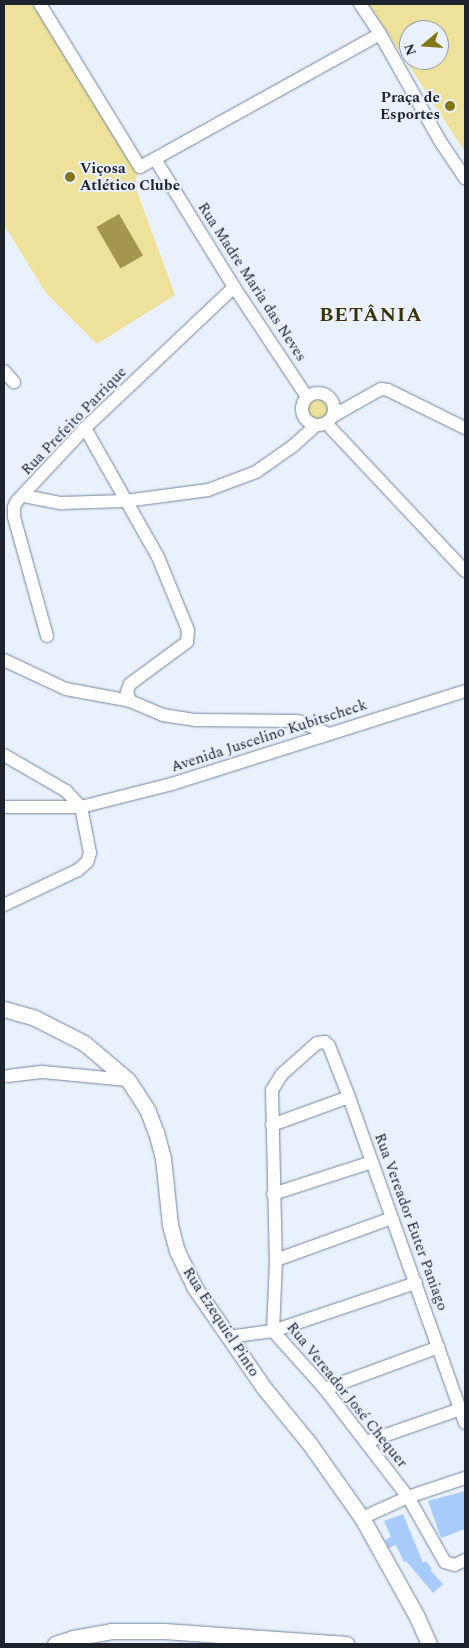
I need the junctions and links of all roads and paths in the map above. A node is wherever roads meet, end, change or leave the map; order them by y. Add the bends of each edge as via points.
1 (40, 4) edge
2 (360, 4) edge
3 (380, 34) junction
4 (155, 159) junction
5 (465, 178) edge
6 (234, 287) junction
7 (4, 371) edge
8 (14, 382) dead end
9 (307, 397) junction
10 (325, 421) junction
11 (86, 428) junction
12 (465, 428) edge
13 (24, 496) junction
14 (126, 501) junction
15 (465, 571) edge
16 (48, 636) dead end
17 (4, 660) edge
18 (465, 691) edge
19 (130, 701) junction
20 (329, 734) junction
21 (4, 755) edge
22 (4, 807) edge
23 (81, 807) junction
24 (4, 905) edge
25 (4, 1009) edge
26 (317, 1043) joint
27 (8, 1076) dead end
28 (128, 1080) junction
29 (349, 1098) junction
30 (272, 1125) junction
31 (372, 1162) junction
32 (273, 1194) junction
33 (392, 1218) junction
34 (276, 1260) junction
35 (416, 1282) junction
36 (273, 1331) junction
37 (228, 1337) junction
38 (439, 1347) junction
39 (325, 1389) junction
40 (461, 1409) junction
41 (465, 1423) edge
42 (366, 1442) junction
43 (465, 1478) edge
44 (408, 1497) junction
45 (362, 1518) junction
46 (465, 1560) edge
47 (55, 1644) edge
48 (347, 1644) edge
49 (429, 1644) edge

1 - 4 street via 140,167
2 - 3 street
3 - 4 street
3 - 5 street via 440,141
4 - 6 street, Rua Madre Maria das Neves
6 - 9 street, Rua Madre Maria das Neves
6 - 11 street, Rua Prefeito Parrique
7 - 8 street
9 - 10 street via 302,412 307,420
9 - 10 street via 315,392 330,397 334,406
10 - 12 street via 381,389
10 - 14 street via 256,472 231,483 208,490
10 - 15 street
11 - 13 street, Rua Prefeito Parrique
11 - 14 street
13 - 14 street via 61,503
13 - 16 street, Rua Prefeito Parrique via 14,507 14,517
14 - 19 street via 158,557 188,630 187,642 130,684 127,692
17 - 19 street via 66,689
18 - 20 street, Avenida Juscelino Kubitscheck
19 - 20 street via 164,715 196,720 298,721
20 - 23 street, Avenida Juscelino Kubitscheck via 172,784
21 - 23 street via 66,791
22 - 23 street, Avenida Juscelino Kubitscheck
23 - 24 street via 90,843 87,862 78,870
25 - 28 street, Rua Ezequiel Pinto via 35,1018 84,1044
26 - 29 street, Rua Vereador Euter Paniago via 325,1042 329,1046
26 - 30 street, Rua Vereador José Chequer via 282,1074 272,1090
27 - 28 street via 42,1072
28 - 37 street, Rua Ezequiel Pinto via 147,1109 156,1132 177,1251 195,1288
29 - 30 street
29 - 31 street, Rua Vereador Euter Paniago
30 - 32 street, Rua Vereador José Chequer
31 - 32 street
31 - 33 street, Rua Vereador Euter Paniago
32 - 34 street, Rua Vereador José Chequer
33 - 34 street
33 - 35 street, Rua Vereador Euter Paniago
34 - 36 street, Rua Vereador José Chequer
35 - 36 street
35 - 38 street, Rua Vereador Euter Paniago
36 - 37 street
36 - 39 street, Rua Vereador José Chequer
37 - 45 street, Rua Ezequiel Pinto
38 - 39 street
38 - 40 street, Rua Vereador Euter Paniago
39 - 42 street, Rua Vereador José Chequer
40 - 41 street, Rua Vereador Euter Paniago
40 - 42 street
42 - 44 street, Rua Vereador José Chequer
43 - 44 street
44 - 45 street
44 - 46 street, Rua Vereador José Chequer via 445,1562 455,1565
45 - 49 street, Rua Ezequiel Pinto via 417,1616
47 - 48 street via 111,1631 164,1631

